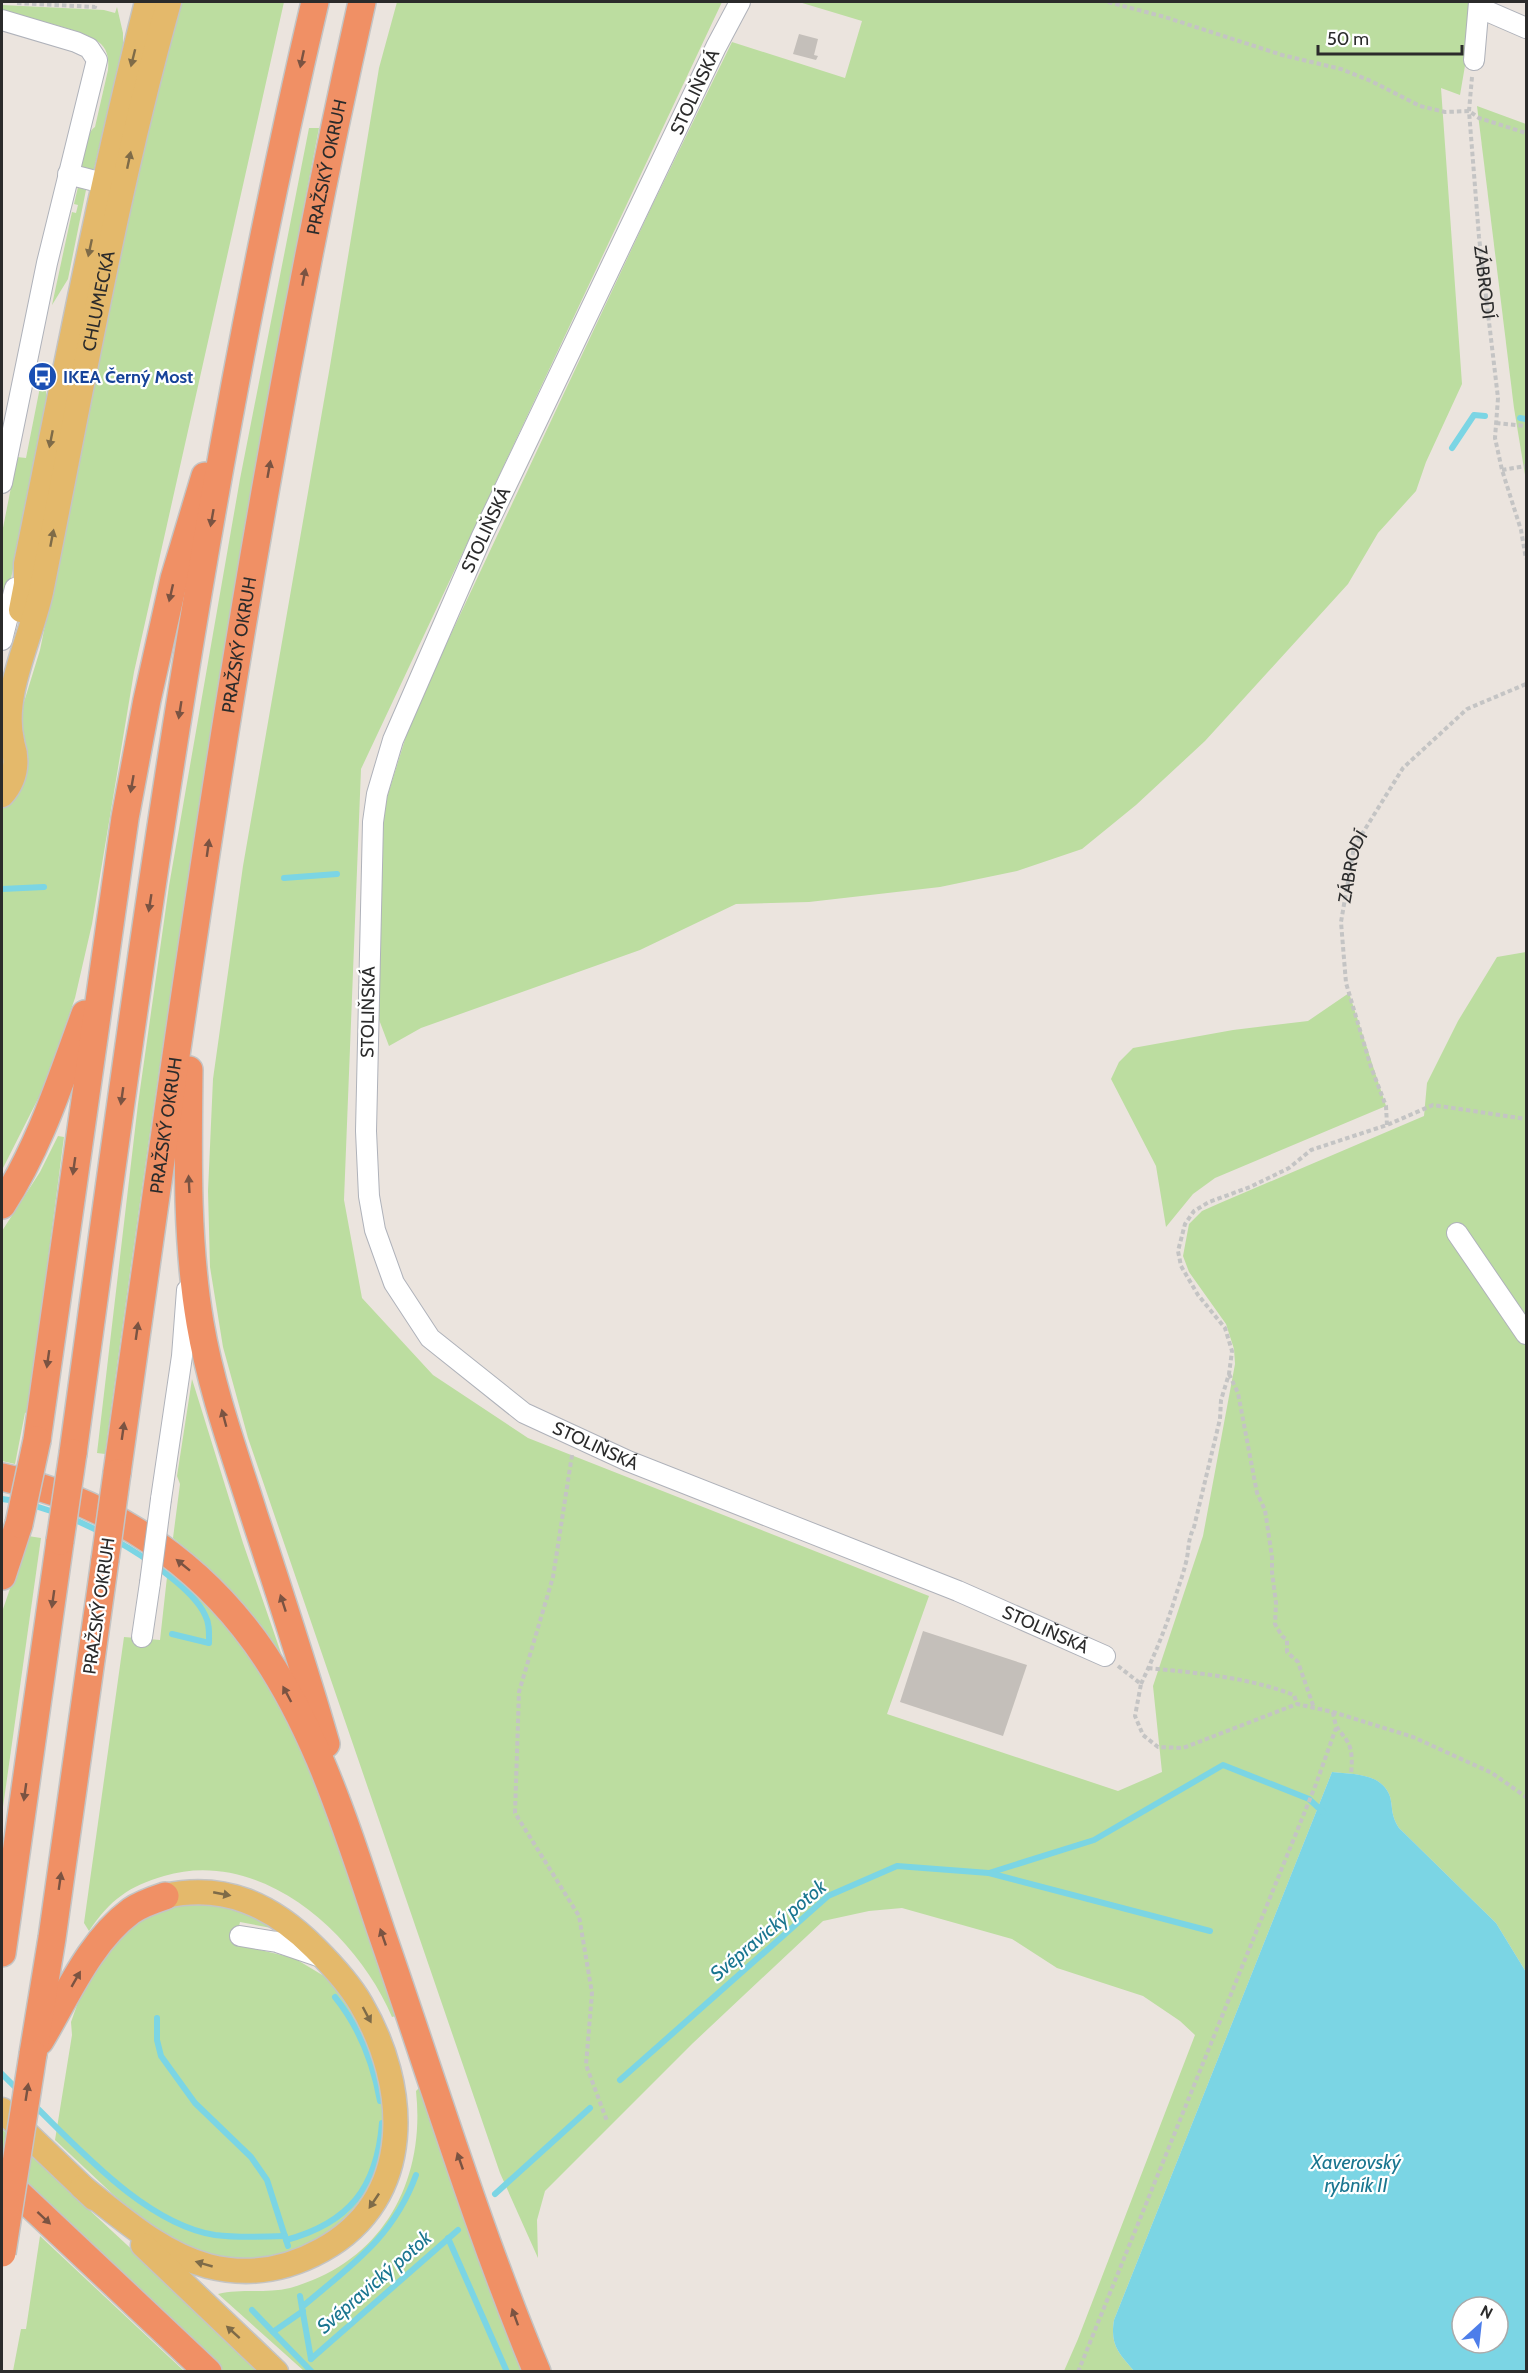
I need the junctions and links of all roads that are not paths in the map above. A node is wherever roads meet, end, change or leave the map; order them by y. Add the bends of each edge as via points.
1 (160, 2) edge
2 (315, 2) edge
3 (362, 2) edge
4 (740, 2) edge
5 (1480, 5) edge
6 (2, 21) edge
7 (1527, 28) edge
8 (1474, 60) road end
9 (68, 174) junction
10 (103, 183) junction
11 (242, 357) junction
12 (10, 397) edge
13 (2, 483) edge
14 (26, 564) junction
15 (2, 640) edge
16 (2, 675) edge
17 (7, 734) edge
18 (2, 795) edge
19 (104, 962) junction
20 (190, 968) junction
21 (2, 1205) edge
22 (192, 1232) junction
23 (1457, 1233) dead end
24 (1527, 1334) edge
25 (2, 1477) edge
26 (2, 1576) edge
27 (142, 1637) dead end
28 (1105, 1656) road end
29 (365, 1884) junction
30 (165, 1896) joint
31 (240, 1936) dead end
32 (2, 1953) edge
33 (325, 1958) junction
34 (42, 2025) junction
35 (2, 2110) edge
36 (2, 2178) edge
37 (82, 2187) junction
38 (2, 2253) edge
39 (203, 2368) edge
40 (276, 2372) edge
41 (537, 2372) edge

1 -> 10 main road, CHLUMECKÁ
17 -> 1 main road, CHLUMECKÁ via 9,707 35,621
2 -> 11 highway
20 -> 3 highway, PRAŽSKÝ OKRUH via 286,375
4 - 28 street, STOLIŇSKÁ via 482,536 393,740 373,822 366,1131 375,1230 394,1284 430,1338 524,1413 628,1461 958,1591
5 - 7 street
5 - 8 street
6 - 9 street via 76,42 88,48 97,60
9 - 10 street
9 - 12 street
10 -> 14 main road, CHLUMECKÁ
11 -> 19 highway via 174,579 140,735
11 -> 32 highway, bridge via 153,877
12 - 13 street
14 - 15 street via 16,582
14 - 16 main road, CHLUMECKÁ via 21,612
17 - 18 main road, CHLUMECKÁ via 16,758 11,782
19 - 21 highway via 40,1134
19 -> 26 highway, bridge via 37,1440 19,1524
22 -> 20 highway via 188,1140
34 -> 20 highway, PRAŽSKÝ OKRUH, bridge
22 - 27 street, bridge via 182,1356
29 -> 22 highway via 302,1659 229,1437 201,1325
23 - 24 street
29 -> 25 highway via 297,1714 258,1646 225,1605 189,1570 127,1525 59,1493
41 -> 29 highway via 478,2216
30 -> 33 main road via 198,1891 248,1900 282,1919
34 -> 30 highway via 107,1934 133,1910
31 - 33 street via 277,1942
33 -> 37 main road via 369,2019 385,2055 394,2094 396,2132 391,2164 380,2192 353,2227 325,2249 293,2264 258,2271 225,2270 175,2253
38 -> 34 highway, bridge via 33,2054
35 - 37 main road
36 -> 39 highway
40 -> 37 main road

